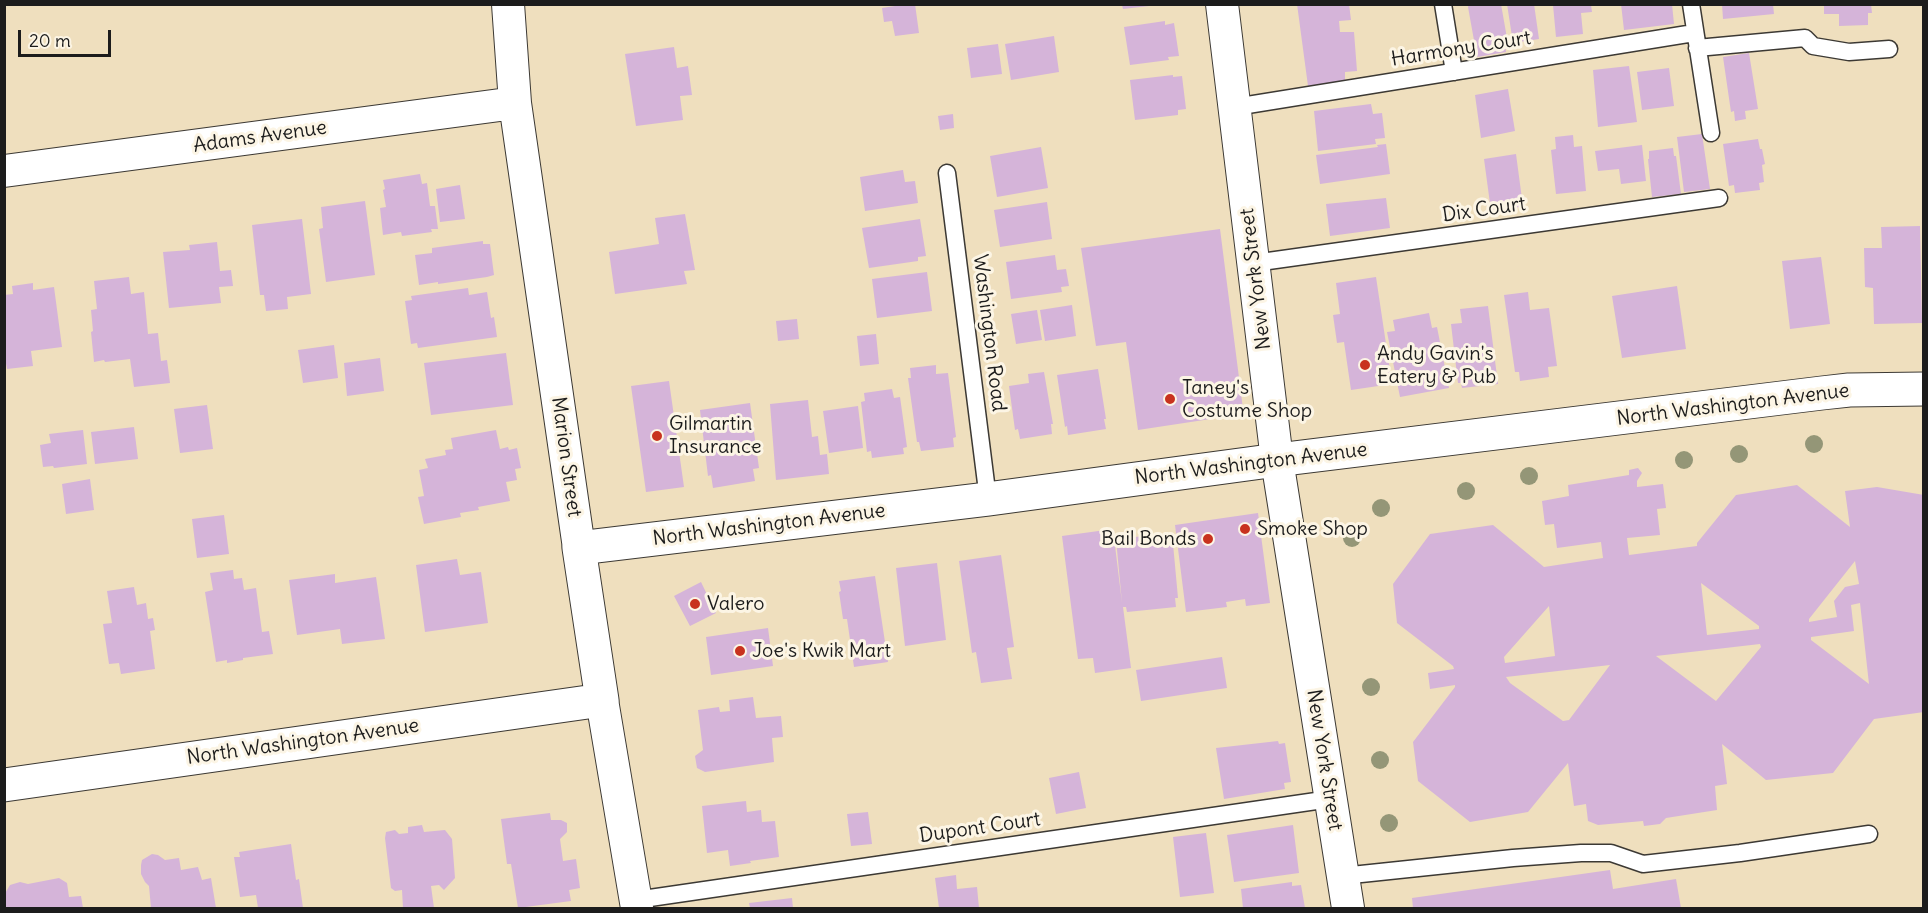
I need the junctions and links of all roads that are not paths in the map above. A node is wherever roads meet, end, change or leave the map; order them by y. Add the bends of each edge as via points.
1 (508, 4) edge
2 (1222, 4) edge
3 (1443, 4) edge
4 (1691, 4) edge
5 (1696, 40) junction
6 (1889, 49) dead end
7 (1454, 72) junction
8 (515, 103) junction
9 (1235, 107) junction
10 (1711, 133) dead end
11 (4, 171) edge
12 (947, 173) dead end
13 (1719, 198) dead end
14 (1254, 263) junction
15 (1923, 389) edge
16 (1277, 460) junction
17 (988, 499) junction
18 (579, 548) junction
19 (602, 700) junction
20 (4, 785) edge
21 (1330, 799) junction
22 (1869, 834) dead end
23 (1342, 876) junction
24 (636, 904) edge
25 (1348, 909) edge

1 - 8 street, Marion Street
2 - 9 street, New York Street
3 - 7 lane
4 - 5 lane
5 - 6 lane, Harmony Court via 1805,38 1813,46 1849,52
5 - 7 lane, Harmony Court
5 - 10 lane
7 - 9 lane, Harmony Court
8 - 11 street, Adams Avenue
8 - 18 street, Marion Street
9 - 14 street, New York Street
12 - 17 lane, Washington Road
13 - 14 lane, Dix Court
14 - 16 street, New York Street
15 - 16 street, North Washington Avenue via 1840,391
16 - 17 street, North Washington Avenue
16 - 21 street, New York Street
17 - 18 street, North Washington Avenue
18 - 19 street, Marion Street
19 - 20 street, North Washington Avenue
19 - 24 street, Marion Street
21 - 23 street, New York Street
21 - 24 lane, Dupont Court
22 - 23 lane via 1643,864 1611,853 1581,853
23 - 25 street, New York Street

